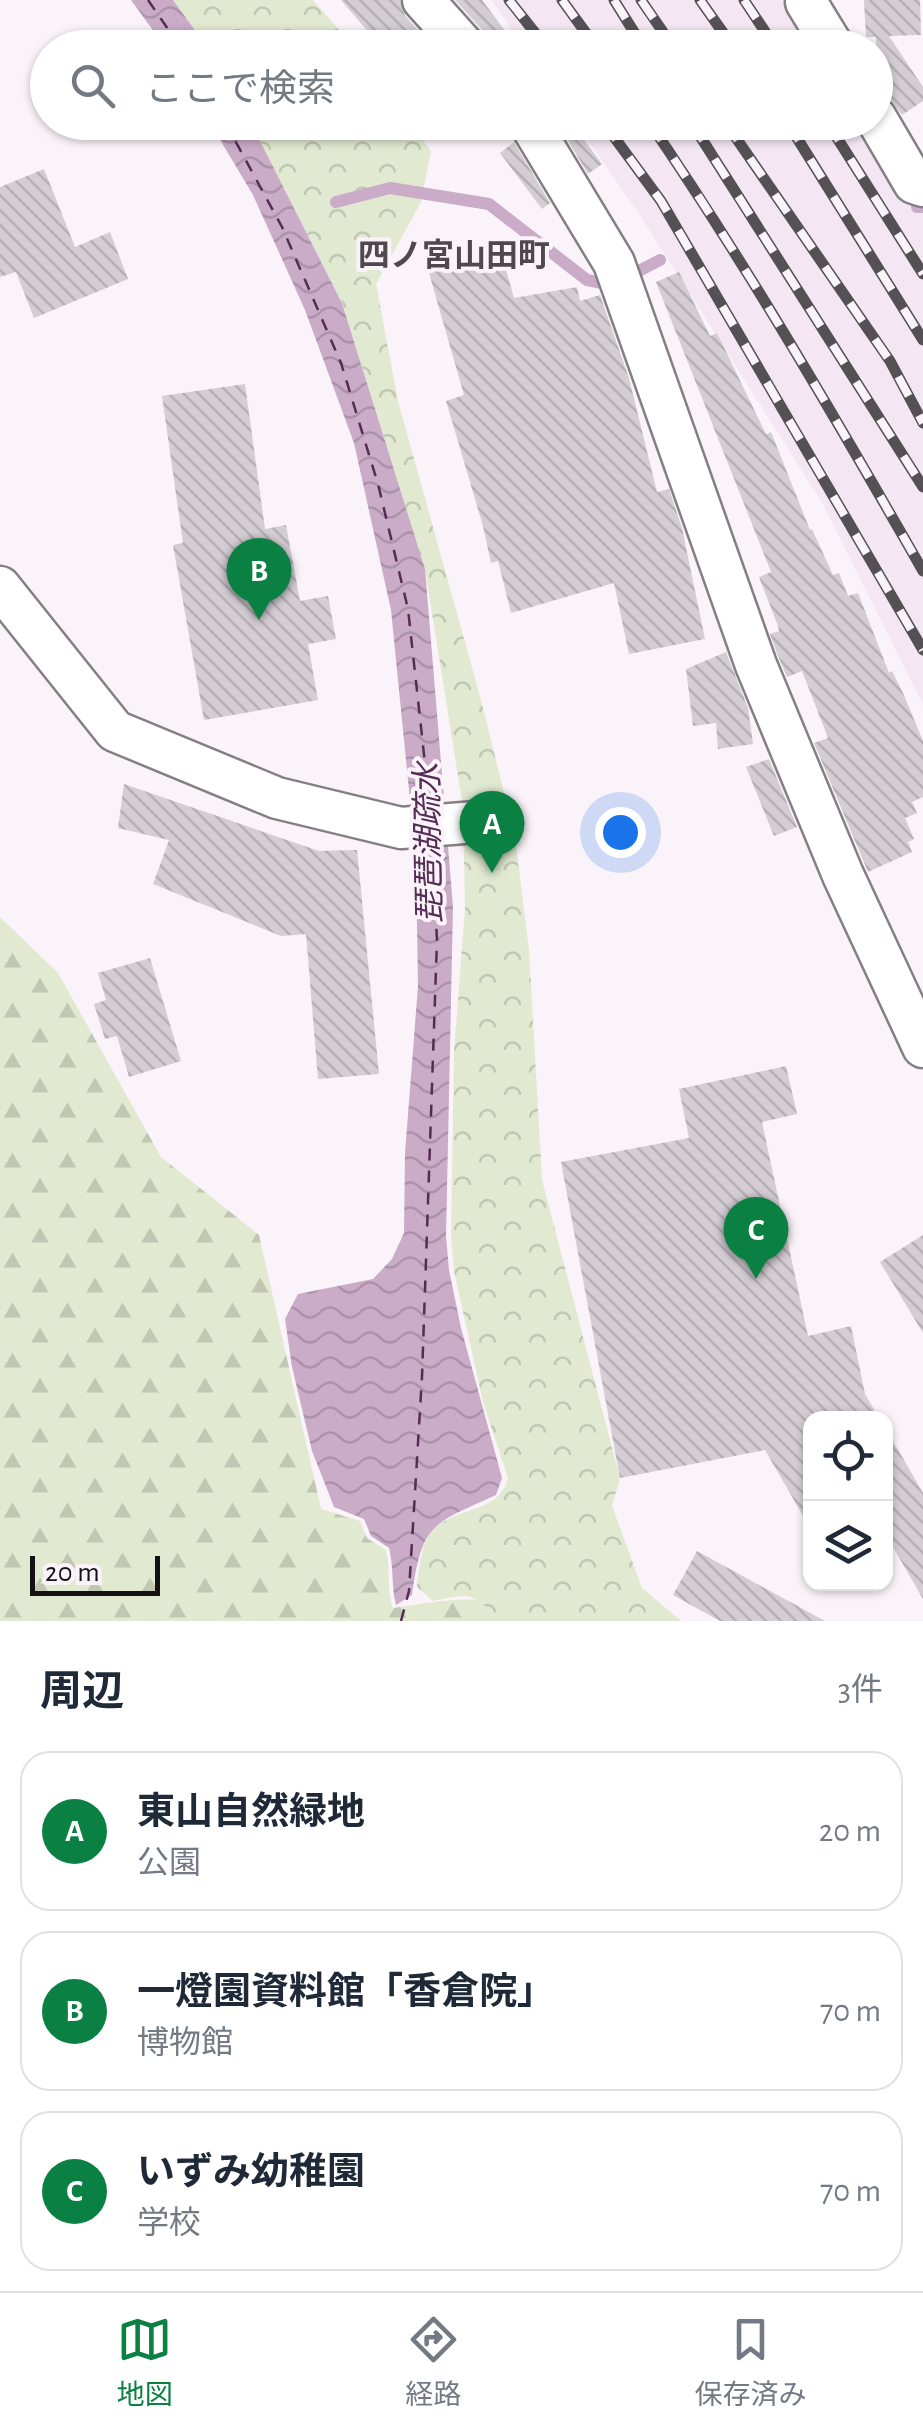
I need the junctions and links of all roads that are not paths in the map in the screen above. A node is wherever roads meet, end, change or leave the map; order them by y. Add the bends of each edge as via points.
1 (423, 0) edge
2 (806, 2) edge
3 (450, 30) edge
4 (823, 30) edge
5 (540, 140) edge
6 (889, 140) edge
7 (923, 186) edge
8 (0, 587) edge
9 (471, 822) dead end
10 (923, 1047) edge

1 - 3 street
2 - 4 street
5 - 10 street via 614,263 756,665
6 - 7 street via 914,183
8 - 9 street via 115,731 278,798 400,828

